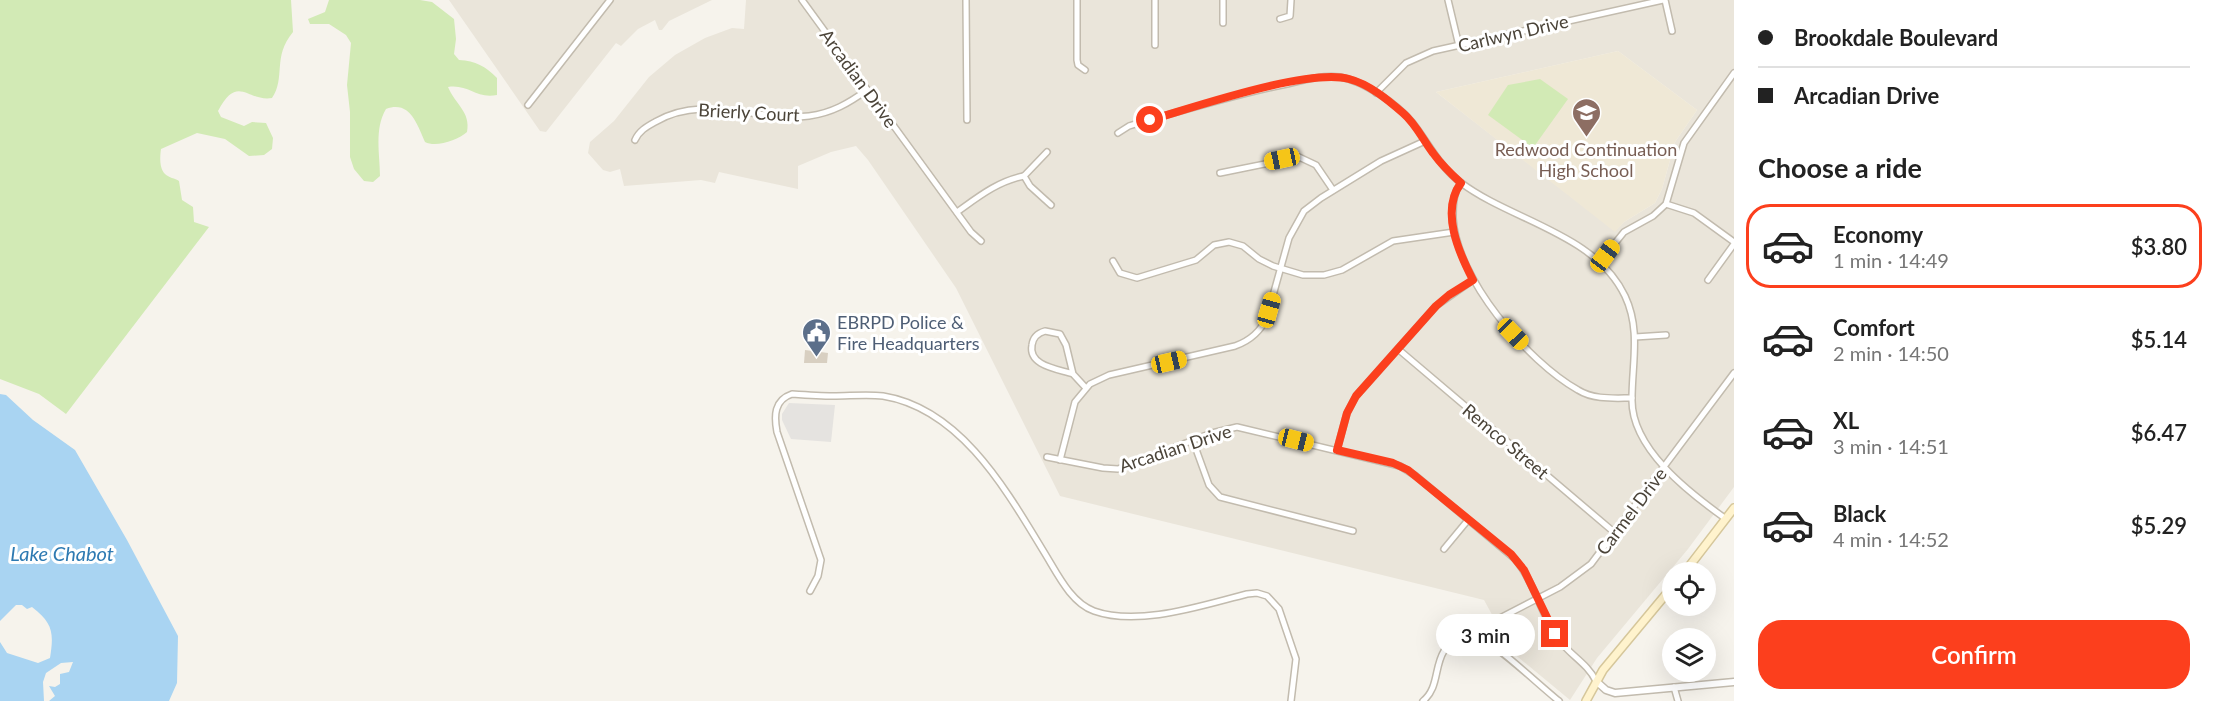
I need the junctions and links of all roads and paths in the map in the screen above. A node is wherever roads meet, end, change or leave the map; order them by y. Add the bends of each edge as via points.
1 (610, 0) edge
2 (802, 0) edge
3 (966, 0) edge
4 (1077, 0) edge
5 (1155, 0) edge
6 (1223, 0) edge
7 (1291, 0) edge
8 (1448, 0) edge
9 (1664, 0) edge
10 (1280, 20) dead end
11 (1223, 23) dead end
12 (1672, 31) dead end
13 (1155, 45) dead end
14 (1459, 46) junction
15 (1085, 70) dead end
16 (1734, 73) edge
17 (867, 90) junction
18 (1376, 93) junction
19 (528, 105) dead end
20 (967, 120) dead end
21 (1118, 133) dead end
22 (635, 141) dead end
23 (1425, 141) junction
24 (1047, 152) dead end
25 (1220, 173) dead end
26 (1024, 176) junction
27 (1461, 183) junction
28 (1333, 190) junction
29 (1666, 204) junction
30 (1051, 205) dead end
31 (957, 212) junction
32 (1454, 232) junction
33 (981, 241) dead end
34 (1734, 243) edge
35 (1113, 261) dead end
36 (1599, 264) junction
37 (1280, 269) junction
38 (1473, 280) junction
39 (1708, 280) dead end
40 (1666, 335) dead end
41 (1635, 337) junction
42 (1398, 350) junction
43 (1734, 373) edge
44 (1073, 374) junction
45 (1085, 387) junction
46 (1632, 398) junction
47 (1193, 441) junction
48 (1337, 450) junction
49 (1047, 457) dead end
50 (1060, 460) junction
51 (1664, 467) junction
52 (1734, 508) edge
53 (1726, 519) junction
54 (1468, 520) junction
55 (1353, 531) dead end
56 (1615, 533) junction
57 (1444, 549) dead end
58 (1693, 562) edge
59 (810, 591) dead end
60 (1538, 598) junction
61 (1662, 599) edge
62 (1500, 618) dead end
63 (1596, 681) junction
64 (1734, 682) edge
65 (1674, 687) junction
66 (1291, 701) edge
67 (1423, 701) edge
68 (1559, 701) edge
69 (1586, 701) edge
70 (1678, 701) edge

1 - 19 street
2 - 17 street, Arcadian Drive
3 - 20 street
4 - 15 street via 1077,60
5 - 13 street
6 - 11 street
7 - 10 street via 1290,16
8 - 14 street
9 - 12 street
9 - 14 street, Carlwyn Drive
14 - 18 street, Carlwyn Drive via 1415,58
16 - 29 street via 1684,142
17 - 22 street, Brierly Court via 842,107 810,116 707,108 682,111 648,126
17 - 31 street, Arcadian Drive
18 - 21 street via 1350,79 1316,78 1255,91 1129,126
18 - 23 street via 1406,116
23 - 27 street via 1439,162
23 - 28 street via 1381,161
24 - 26 street
25 - 28 street via 1299,157 1316,165
26 - 30 street
26 - 31 street via 1005,181
27 - 32 street via 1454,202
27 - 36 street via 1568,240
28 - 37 street via 1296,222
29 - 34 street via 1694,213
29 - 36 street via 1624,232
31 - 33 street, Arcadian Drive
32 - 37 street via 1393,241 1329,274 1310,276
32 - 38 street
34 - 39 street
35 - 37 street via 1120,273 1137,278 1196,260 1214,245 1229,242
36 - 41 street via 1624,294 1633,317
37 - 45 street via 1265,323 1244,342 1109,375
38 - 42 street via 1442,300
38 - 46 street via 1505,325 1564,381 1592,396
40 - 41 street
41 - 46 street
42 - 48 street via 1353,401
42 - 56 street, Remco Street
43 - 51 street, Carmel Drive
44 - 44 street via 1034,358 1031,346 1036,336 1045,331 1060,334
44 - 45 street
45 - 50 street via 1072,410
46 - 51 street via 1642,441
47 - 48 street, Arcadian Drive via 1224,429 1244,428
47 - 50 street, Arcadian Drive via 1118,469
47 - 55 street via 1209,485 1220,497
48 - 54 street, Arcadian Drive via 1400,466
49 - 50 street, Arcadian Drive
51 - 53 street
51 - 56 street, Carmel Drive
52 - 53 main road
53 - 58 main road
54 - 57 street
54 - 60 street, Arcadian Drive via 1515,559
56 - 60 street, Carmel Drive via 1586,569
59 - 66 street via 821,560 777,432 777,407 792,394 883,396 934,416 973,451 1018,510 1078,602 1089,608 1109,615 1138,615 1180,611 1252,593 1272,599 1280,609 1296,659
60 - 62 street, Carmel Drive
60 - 63 street, Arcadian Drive via 1560,641 1587,666
61 - 63 main road
63 - 65 street via 1613,692
63 - 69 main road
64 - 65 street
65 - 70 street
67 - 68 street via 1432,692 1444,650 1458,638 1469,635 1485,640

